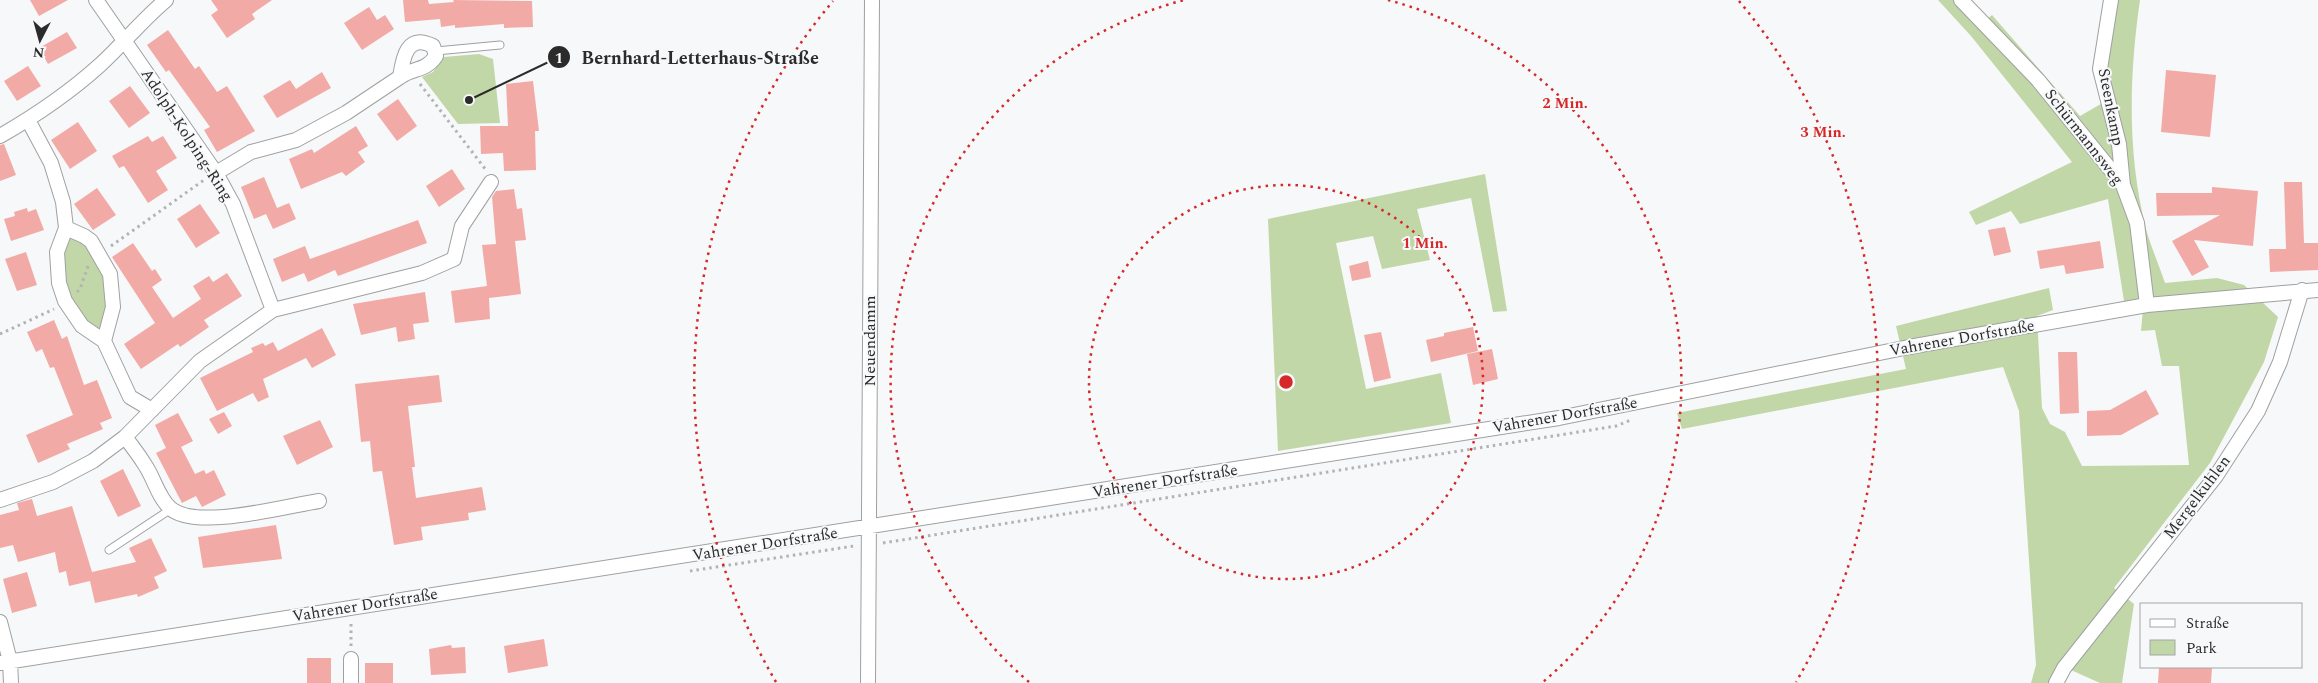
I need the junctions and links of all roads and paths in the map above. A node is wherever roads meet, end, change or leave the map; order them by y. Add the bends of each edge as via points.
1 (96, 0) edge
2 (166, 0) edge
3 (872, 0) edge
4 (1961, 0) edge
5 (2111, 0) edge
6 (124, 41) junction
7 (500, 45) dead end
8 (436, 51) junction
9 (406, 74) junction
10 (28, 120) junction
11 (0, 136) edge
12 (216, 173) junction
13 (491, 182) joint
14 (2123, 185) junction
15 (66, 228) junction
16 (2302, 290) junction
17 (2318, 290) edge
18 (2147, 305) junction
19 (273, 310) junction
20 (104, 341) junction
21 (152, 410) junction
22 (125, 437) junction
23 (0, 500) edge
24 (319, 500) dead end
25 (171, 509) junction
26 (868, 528) junction
27 (109, 550) dead end
28 (352, 606) junction
29 (0, 622) edge
30 (351, 659) joint
31 (5, 662) edge
32 (11, 683) edge
33 (350, 683) edge
34 (868, 683) edge
35 (2056, 683) edge

1 - 6 street, Adolph-Kolping-Ring
2 - 6 street
3 - 26 street, Neuendamm
4 - 14 street, Schürmannsweg via 2038,80
5 - 14 street, Steenkamp via 2100,69 2119,144
6 - 10 street via 98,66
6 - 12 street, Adolph-Kolping-Ring
7 - 8 lane
8 - 9 street via 436,56 424,69
8 - 9 street via 425,42 416,42 404,54
9 - 12 street via 346,113 304,135 251,152
9 - 13 path via 487,171
10 - 11 street
10 - 15 street via 51,163 63,202
12 - 19 street, Adolph-Kolping-Ring via 233,204
13 - 19 street via 462,226 454,259 422,273
14 - 18 street, Schürmannsweg via 2137,223
15 - 20 street via 57,252 59,283 82,326
15 - 20 street via 91,241 110,274 113,307
16 - 17 street, Vahrener Dorfstraße
16 - 18 street, Vahrener Dorfstraße
16 - 35 street, Mergelkuhlen via 2280,362 2258,411 2216,476 2064,668
18 - 26 street, Vahrener Dorfstraße via 1909,347 1559,418
19 - 21 street via 200,360
20 - 21 street via 130,397
21 - 22 street
22 - 23 street via 93,461 53,482
22 - 25 street via 146,465
24 - 25 street via 221,518 198,519
25 - 27 lane
26 - 28 street, Vahrener Dorfstraße
26 - 34 street, Neuendamm
28 - 30 path
28 - 31 street, Vahrener Dorfstraße
29 - 31 street
30 - 33 street
31 - 32 street

